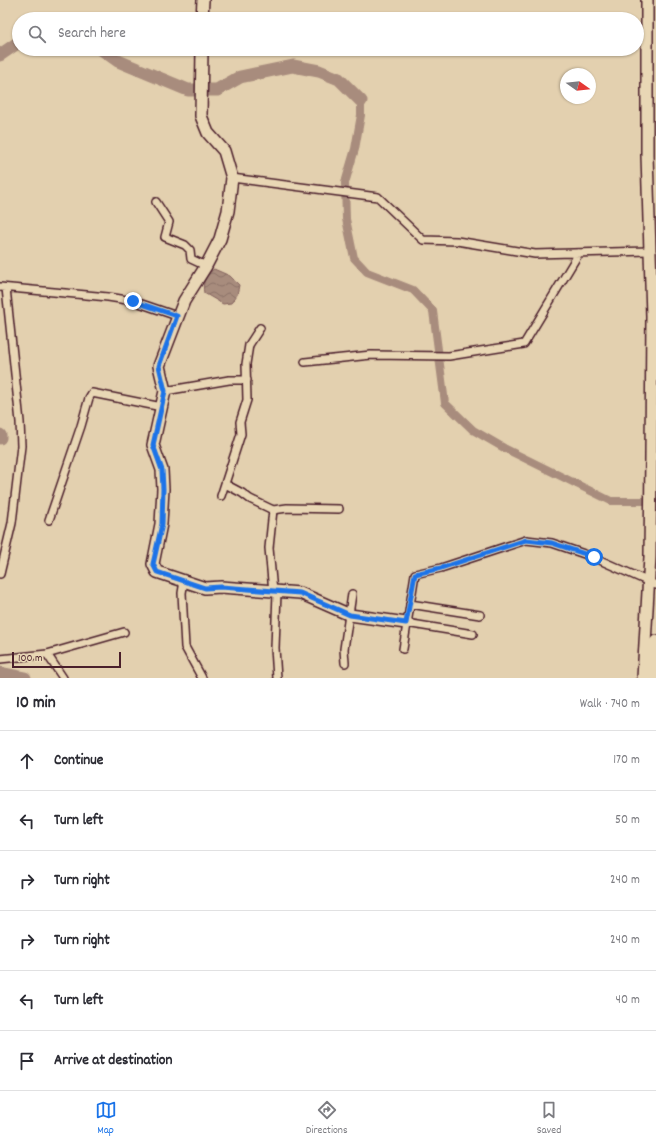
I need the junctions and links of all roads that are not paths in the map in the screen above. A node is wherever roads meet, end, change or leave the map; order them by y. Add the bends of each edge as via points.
1 (203, 0) edge
2 (646, 0) edge
3 (202, 12) edge
4 (202, 56) edge
5 (232, 178) junction
6 (156, 202) dead end
7 (649, 251) junction
8 (579, 253) junction
9 (206, 266) junction
10 (3, 287) edge
11 (654, 294) edge
12 (177, 316) junction
13 (260, 328) dead end
14 (305, 362) dead end
15 (247, 380) junction
16 (165, 391) junction
17 (162, 407) junction
18 (225, 484) junction
19 (221, 496) dead end
20 (339, 509) dead end
21 (273, 510) junction
22 (49, 520) dead end
23 (0, 574) edge
24 (184, 582) junction
25 (652, 583) edge
26 (275, 592) junction
27 (352, 594) dead end
28 (410, 604) junction
29 (350, 615) junction
30 (480, 615) dead end
31 (406, 623) junction
32 (124, 632) dead end
33 (472, 634) dead end
34 (656, 641) edge
35 (403, 650) dead end
36 (47, 654) junction
37 (1, 659) edge
38 (345, 663) dead end
39 (63, 678) edge
40 (202, 678) edge
41 (277, 678) edge
42 (643, 678) edge
43 (653, 678) edge

1 - 3 street
2 - 7 street
4 - 5 street via 201,116 208,133 224,151
5 - 8 street via 378,197 423,240 457,241 535,254
5 - 9 street via 228,211 220,240
6 - 9 street via 168,222 165,237 185,245 190,250 192,259
7 - 8 street
7 - 11 street
8 - 14 street via 524,344 449,356 371,355
9 - 12 street
10 - 12 street via 127,300
10 - 23 street via 21,446 12,523
11 - 25 street via 650,557
12 - 16 street via 159,366
13 - 15 street via 249,345
15 - 16 street via 230,380
15 - 18 street via 247,400 240,422 241,434
16 - 17 street
17 - 22 street via 92,393 88,398 82,426
17 - 24 street via 153,445 162,470 163,489 162,524 153,564 157,572
18 - 19 street
18 - 21 street
20 - 21 street
21 - 26 street via 269,548
24 - 26 street via 205,588
24 - 40 street via 182,593 185,647
25 - 28 street via 594,557 552,543 526,540 415,574
25 - 42 street
26 - 29 street via 300,593
26 - 41 street
27 - 29 street
28 - 30 street
28 - 31 street
29 - 31 street
29 - 38 street via 344,649
31 - 33 street
31 - 35 street
32 - 36 street
34 - 43 street
36 - 37 street
36 - 39 street

